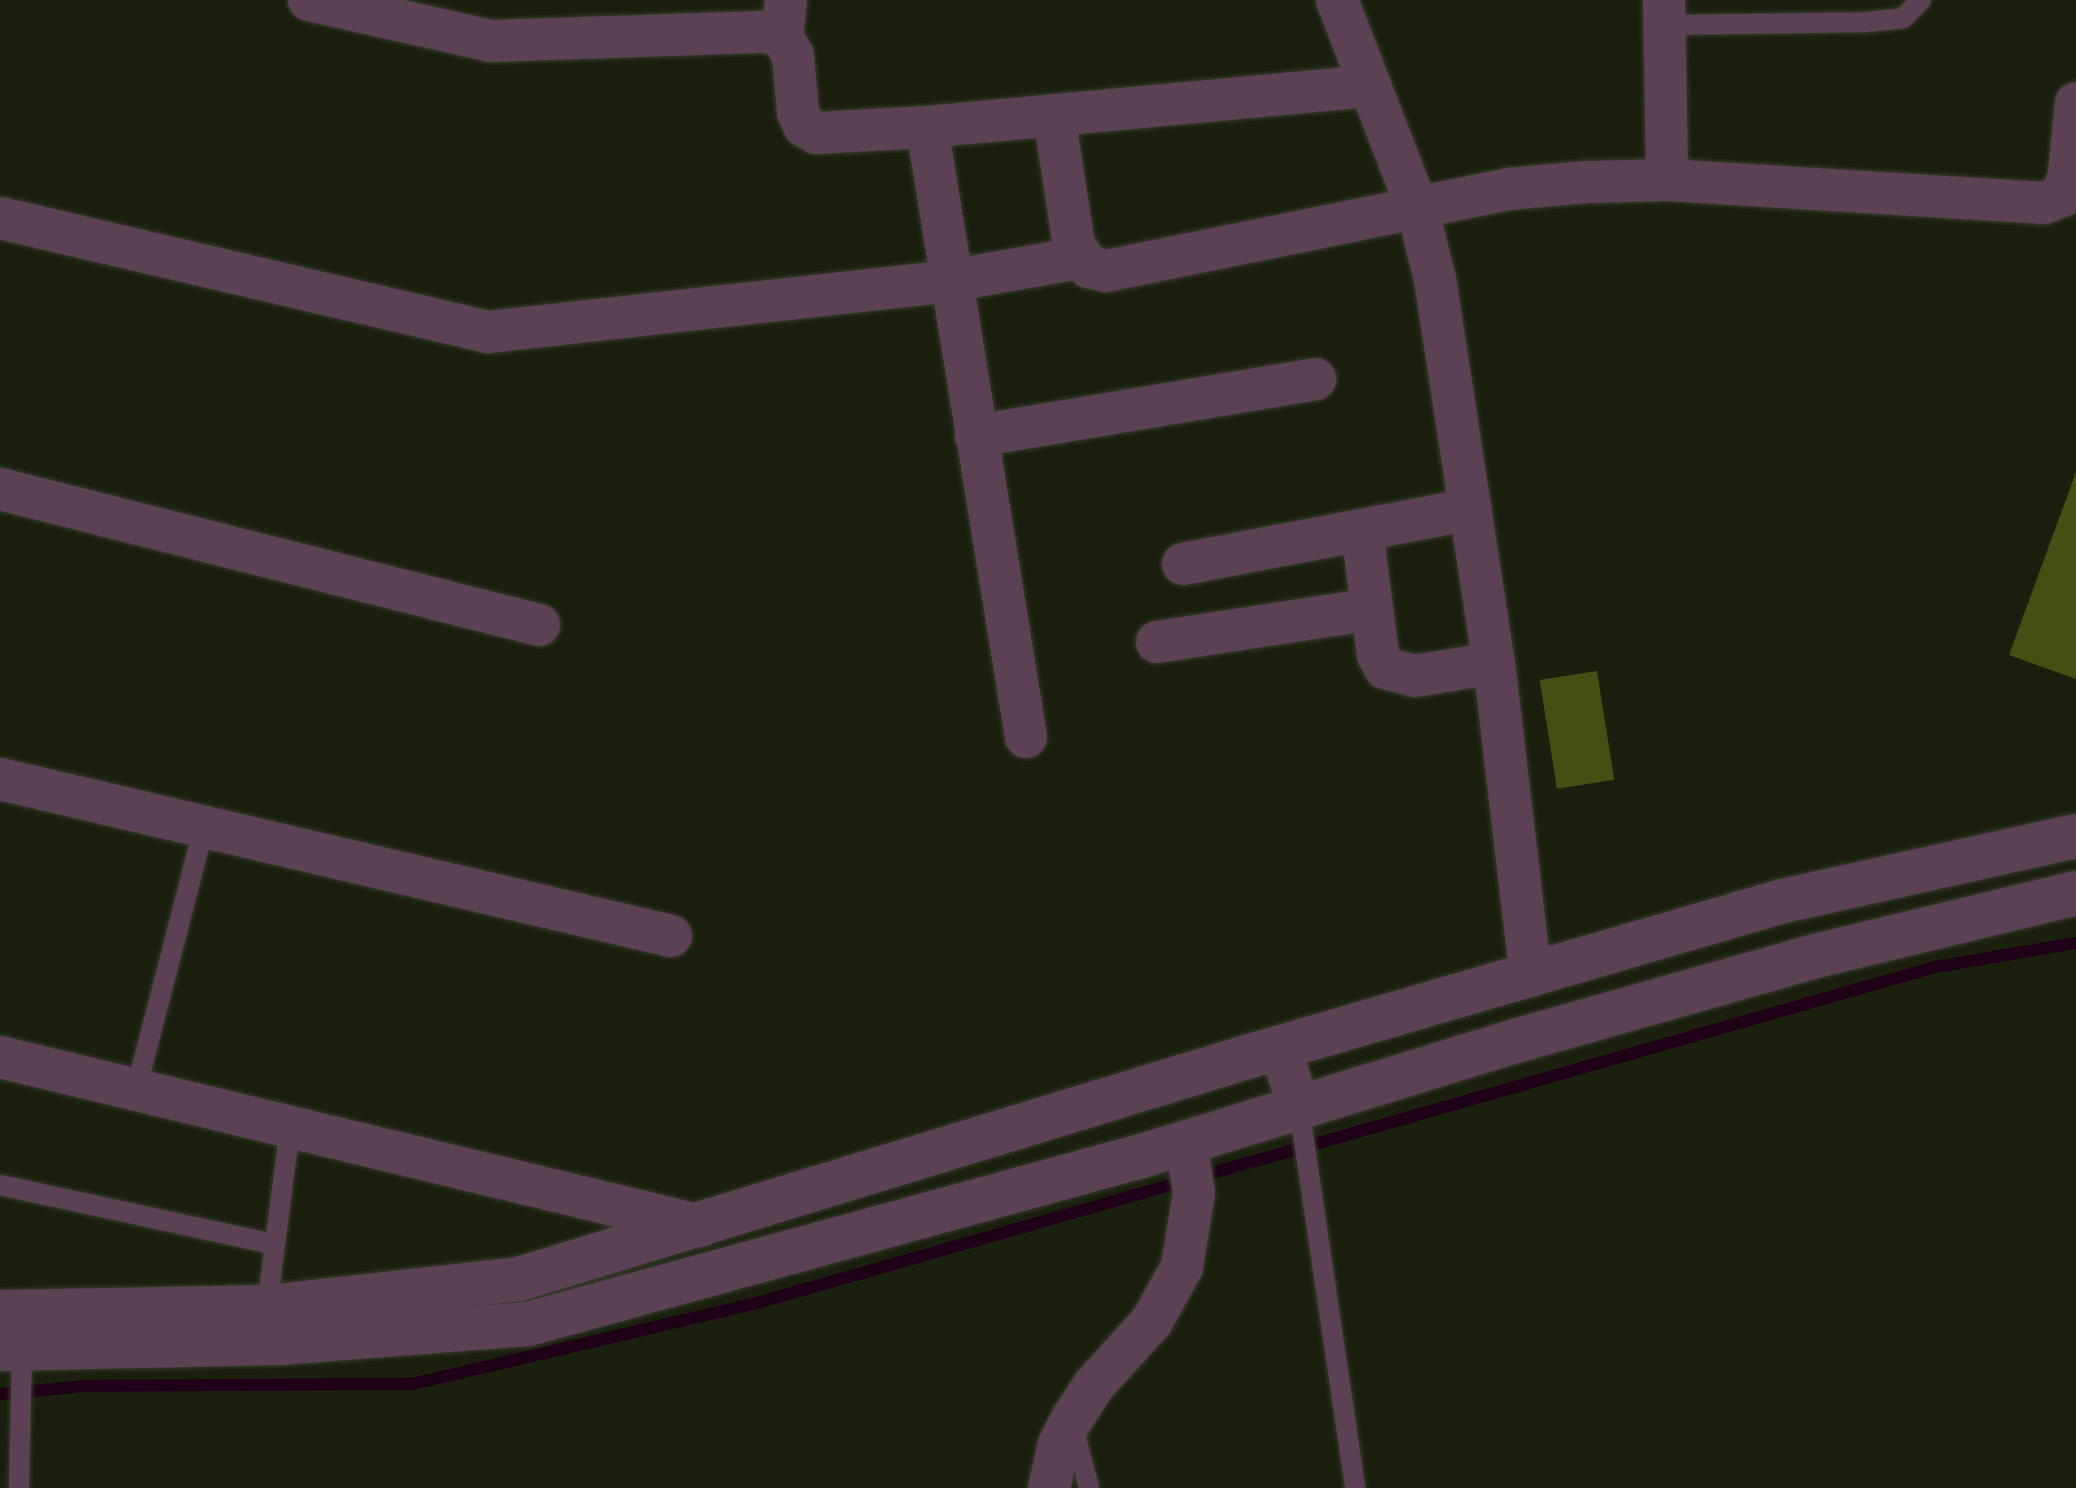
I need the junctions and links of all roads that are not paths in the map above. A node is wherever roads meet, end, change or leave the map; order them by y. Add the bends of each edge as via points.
1 (309, 0) edge
2 (1337, 0) edge
3 (1921, 0) edge
4 (1664, 12) edge
5 (784, 19) edge
6 (1369, 86) junction
7 (2076, 103) edge
8 (1054, 115) junction
9 (927, 127) junction
10 (1667, 180) junction
11 (1417, 207) junction
12 (0, 218) edge
13 (1079, 258) junction
14 (949, 281) junction
15 (1315, 379) dead end
16 (976, 436) junction
17 (0, 489) edge
18 (1471, 509) junction
19 (1362, 530) junction
20 (1183, 564) dead end
21 (1372, 609) junction
22 (539, 625) dead end
23 (1157, 642) dead end
24 (1494, 663) junction
25 (1026, 737) dead end
26 (0, 779) edge
27 (203, 830) junction
28 (2076, 836) edge
29 (2076, 893) edge
30 (671, 936) dead end
31 (1531, 976) junction
32 (1280, 1048) junction
33 (0, 1057) edge
34 (136, 1090) junction
35 (1300, 1118) junction
36 (290, 1127) junction
37 (1190, 1165) junction
38 (0, 1185) edge
39 (701, 1226) junction
40 (272, 1244) junction
41 (267, 1307) junction
42 (11, 1349) edge
43 (1072, 1419) junction
44 (19, 1488) edge
45 (1049, 1488) edge
46 (1089, 1488) edge
47 (1355, 1488) edge

1 - 5 street via 491,41 767,32
2 - 6 street
3 - 4 lane via 1903,18 1867,22
4 - 10 street
5 - 9 street via 798,112 816,133
6 - 8 street
6 - 11 street
7 - 10 street via 2062,196 2044,203
8 - 9 street
8 - 13 street
9 - 14 street
10 - 11 street via 1508,189
11 - 13 street via 1106,271
11 - 18 street via 1435,279
12 - 14 street via 488,332
13 - 14 street
14 - 16 street
15 - 16 street
16 - 25 street
17 - 22 street
18 - 19 street
18 - 24 street
19 - 20 street
19 - 21 street
21 - 23 street
21 - 24 street via 1378,655 1396,675
24 - 31 street
26 - 27 street
27 - 30 street
27 - 34 lane
28 - 31 street via 1783,901
29 - 35 street via 1820,955
31 - 32 street
32 - 35 street
32 - 39 street
33 - 34 street
34 - 36 street
35 - 37 street
35 - 47 lane
36 - 39 street
36 - 40 lane
37 - 42 street via 528,1324 281,1343
37 - 43 street via 1190,1236 1172,1291
38 - 40 lane
39 - 41 street via 519,1279
40 - 41 lane
41 - 42 street
42 - 44 lane via 23,1415
43 - 45 street via 1059,1444
43 - 46 lane

